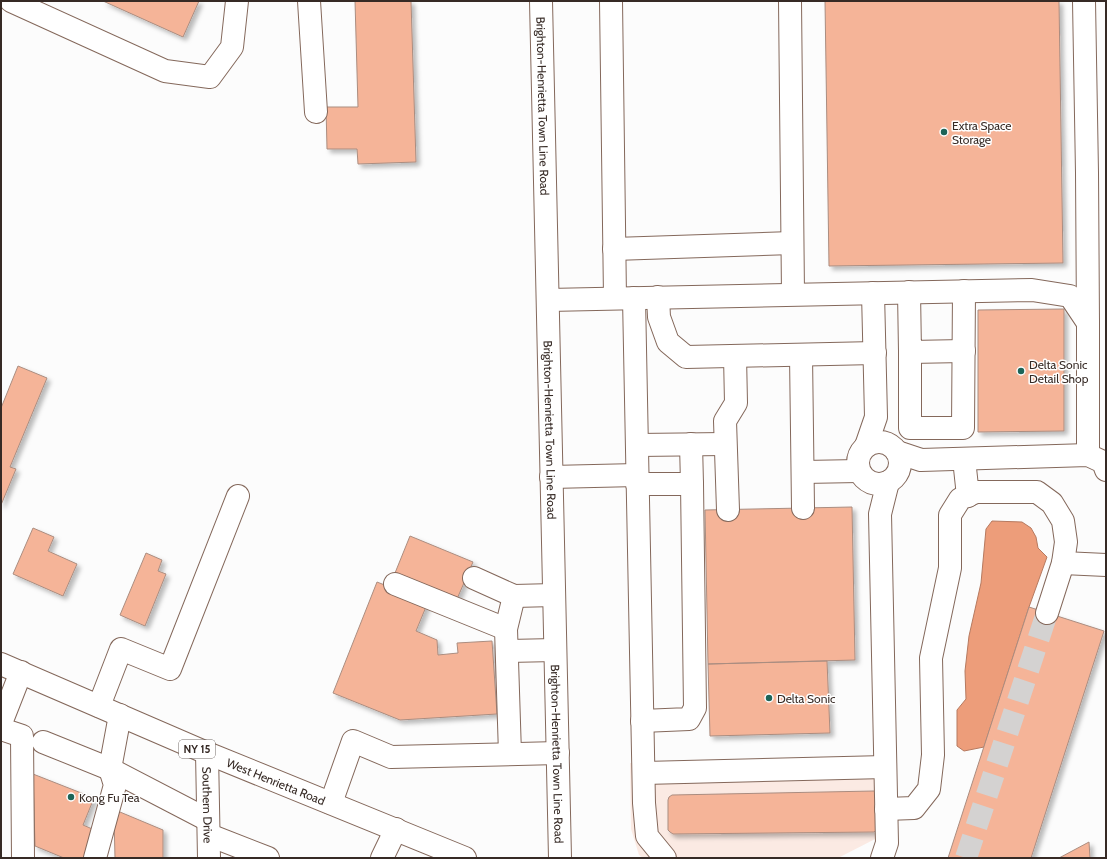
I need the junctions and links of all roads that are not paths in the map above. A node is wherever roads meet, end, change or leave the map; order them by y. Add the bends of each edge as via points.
1 (11, 1) edge
2 (237, 1) edge
3 (309, 1) edge
4 (541, 1) edge
5 (610, 1) edge
6 (790, 1) edge
7 (1084, 1) edge
8 (316, 112) dead end
9 (792, 243) junction
10 (614, 249) junction
11 (964, 291) junction
12 (909, 292) junction
13 (873, 293) junction
14 (793, 294) junction
15 (658, 297) junction
16 (624, 298) junction
17 (548, 300) junction
18 (1088, 323) junction
19 (964, 351) junction
20 (910, 352) junction
21 (875, 353) junction
22 (801, 354) junction
23 (735, 356) junction
24 (691, 444) junction
25 (725, 444) junction
26 (637, 445) junction
27 (1088, 455) junction
28 (964, 459) junction
29 (880, 464) junction
30 (1106, 470) edge
31 (803, 472) junction
32 (551, 477) junction
33 (637, 480) junction
34 (692, 484) junction
35 (238, 496) dead end
36 (968, 496) junction
37 (803, 508) dead end
38 (728, 510) dead end
39 (1063, 563) junction
40 (1106, 565) edge
41 (474, 578) dead end
42 (395, 584) dead end
43 (554, 595) junction
44 (514, 596) junction
45 (1047, 613) tunnel mouth
46 (506, 630) junction
47 (555, 650) junction
48 (507, 651) junction
49 (1, 664) edge
50 (21, 672) junction
51 (99, 706) junction
52 (120, 715) junction
53 (642, 721) junction
54 (1, 724) edge
55 (1, 729) edge
56 (43, 742) dead end
57 (207, 753) junction
58 (558, 753) junction
59 (510, 754) junction
60 (885, 767) junction
61 (110, 769) junction
62 (644, 773) junction
63 (331, 804) junction
64 (886, 809) junction
65 (208, 828) junction
66 (396, 829) junction
67 (23, 858) edge
68 (95, 858) edge
69 (209, 858) edge
70 (268, 858) edge
71 (382, 858) edge
72 (465, 858) edge
73 (560, 858) edge
74 (665, 858) edge
75 (882, 858) edge

1 - 2 street via 165,71 210,78 232,47
3 - 8 street
4 - 17 street, Brighton-Henrietta Town Line Road
5 - 10 street
6 - 9 street
7 - 18 street
9 - 10 street
9 - 14 street
10 - 16 street
11 - 12 street
11 - 18 street via 1032,290 1070,296
11 - 19 street
12 - 13 street
12 - 20 street
13 - 14 street
13 - 21 street
14 - 15 street
15 - 16 street
15 - 23 street via 659,317 668,342 686,357
16 - 17 street
16 - 26 street
17 - 32 street, Brighton-Henrietta Town Line Road
18 - 27 street
19 - 20 street
19 - 20 street via 964,428 910,428
21 - 22 street
21 - 29 street
22 - 23 street
22 - 31 street
23 - 25 street via 736,403 725,421
24 - 25 street
24 - 26 street
24 - 34 street
25 - 38 street
26 - 33 street
27 - 28 street
27 - 30 street via 1102,462
28 - 29 street
28 - 36 street
29 - 31 street
29 - 60 street
31 - 37 street
32 - 33 street
32 - 43 street, Brighton-Henrietta Town Line Road
33 - 34 street
33 - 53 street
34 - 53 street via 696,708 689,719
35 - 51 street via 170,669 121,649
36 - 39 street via 976,492 1037,492 1052,503 1063,521 1066,542
36 - 64 street via 960,499 950,515 950,568 931,658 933,755 929,789 914,808
39 - 40 street
39 - 45 street
41 - 44 street
42 - 46 street
43 - 44 street
43 - 47 street, Brighton-Henrietta Town Line Road
44 - 46 street
46 - 48 street
47 - 48 street
47 - 58 street, Brighton-Henrietta Town Line Road
48 - 59 street
49 - 50 street, West Henrietta Road / NY 15
50 - 51 street, West Henrietta Road / NY 15
50 - 54 street
51 - 52 street, West Henrietta Road / NY 15
52 - 57 street, West Henrietta Road / NY 15
52 - 61 street
53 - 62 street
55 - 67 street via 22,736
56 - 61 street
57 - 63 street, West Henrietta Road / NY 15
57 - 65 street, Southern Drive
58 - 59 street
58 - 73 street, Brighton-Henrietta Town Line Road
59 - 63 street via 391,756 353,741
60 - 62 street
60 - 64 street
61 - 65 street
61 - 68 street via 115,785
62 - 74 street via 648,836
63 - 66 street, West Henrietta Road / NY 15
64 - 75 street via 887,843
65 - 69 street, Southern Drive
65 - 70 street
66 - 71 street
66 - 72 street, West Henrietta Road / NY 15

